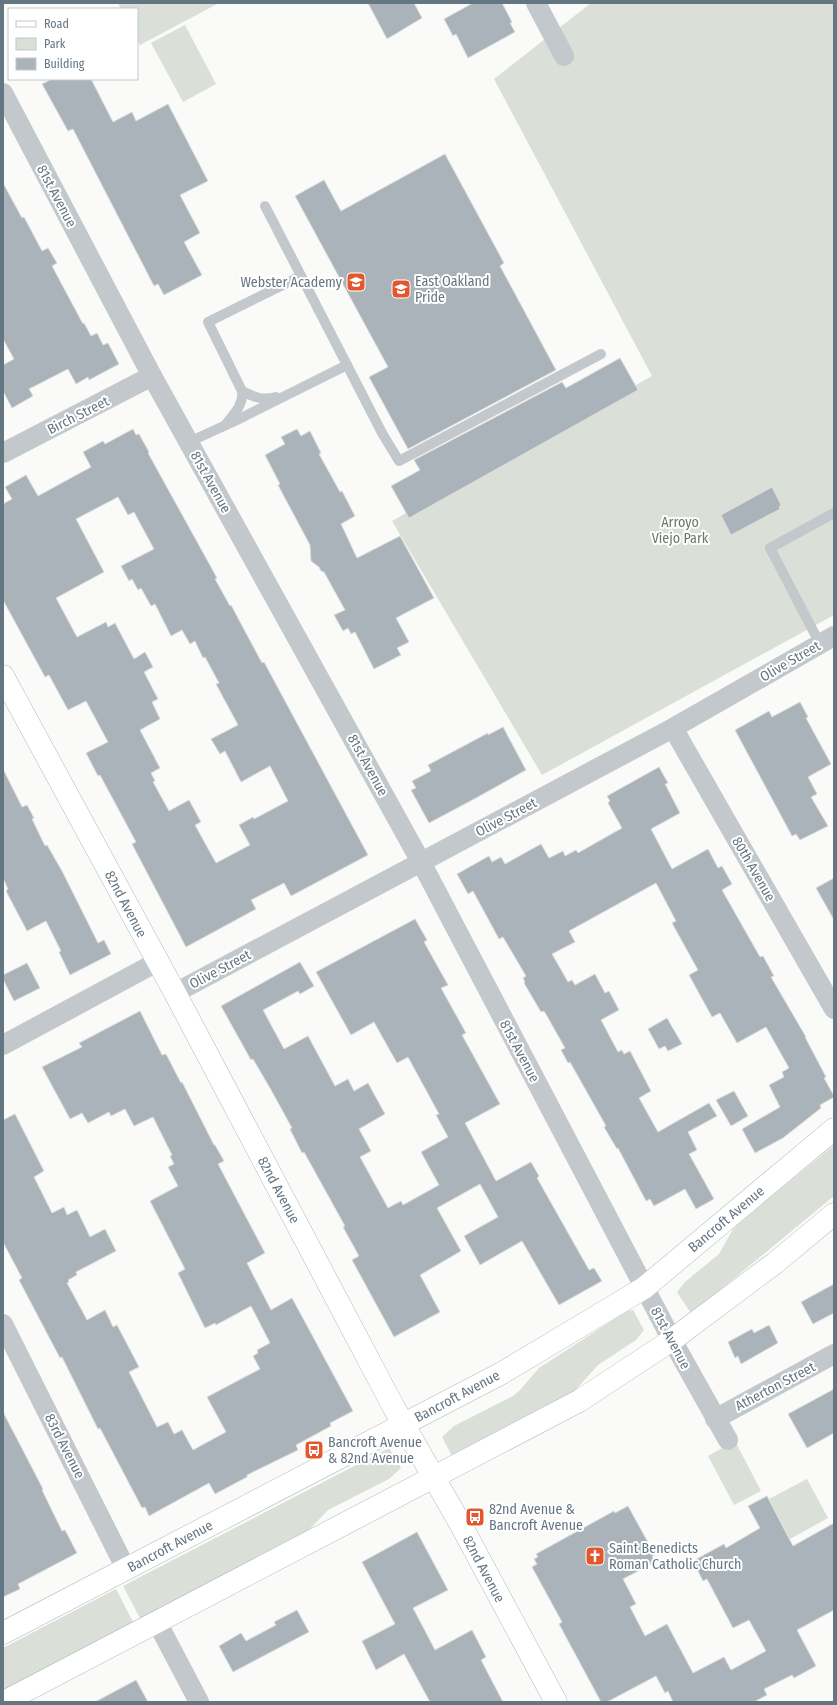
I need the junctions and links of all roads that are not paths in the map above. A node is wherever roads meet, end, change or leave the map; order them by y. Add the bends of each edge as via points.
1 (536, 3) edge
2 (564, 56) dead end
3 (3, 93) edge
4 (265, 206) dead end
5 (301, 276) junction
6 (601, 354) dead end
7 (347, 365) junction
8 (152, 376) junction
9 (242, 391) junction
10 (294, 392) junction
11 (225, 425) junction
12 (189, 442) junction
13 (3, 453) edge
14 (834, 513) edge
15 (827, 640) edge
16 (3, 676) edge
17 (673, 728) junction
18 (421, 862) junction
19 (157, 962) junction
20 (174, 993) junction
21 (834, 1010) edge
22 (3, 1045) edge
23 (834, 1129) edge
24 (834, 1214) edge
25 (644, 1288) junction
26 (3, 1324) edge
27 (672, 1340) junction
28 (834, 1354) edge
29 (715, 1418) junction
30 (404, 1424) junction
31 (728, 1440) dead end
32 (434, 1478) junction
33 (126, 1569) junction
34 (157, 1622) junction
35 (3, 1633) edge
36 (4, 1702) edge
37 (199, 1702) edge
38 (556, 1702) edge

1 - 2 street
3 - 8 street, 81st Avenue
4 - 5 lane
5 - 7 lane
5 - 9 lane via 208,322
6 - 7 lane via 399,461
7 - 10 lane
8 - 12 street, 81st Avenue
8 - 13 street, Birch Street
9 - 10 lane via 260,399
9 - 11 lane via 243,397 239,408
10 - 11 lane
11 - 12 lane
12 - 18 street, 81st Avenue
14 - 15 lane via 770,548
15 - 17 street, Olive Street
16 - 19 main road, 82nd Avenue
17 - 18 street, Olive Street
17 - 21 street, 80th Avenue
18 - 20 street, Olive Street
18 - 25 street, 81st Avenue
19 - 20 main road, 82nd Avenue
19 - 22 street
20 - 30 main road, 82nd Avenue
23 - 25 main road, Bancroft Avenue
24 - 27 main road via 775,1264
25 - 27 street, 81st Avenue
25 - 30 main road, Bancroft Avenue via 502,1373
26 - 33 street, 83rd Avenue
27 - 29 street, 81st Avenue
27 - 32 main road via 579,1401
28 - 29 street, Atherton Street
29 - 31 street, 81st Avenue
30 - 32 main road, 82nd Avenue
30 - 33 main road, Bancroft Avenue
32 - 34 main road
32 - 38 main road, 82nd Avenue
33 - 35 main road, Bancroft Avenue
34 - 36 main road
34 - 37 street

